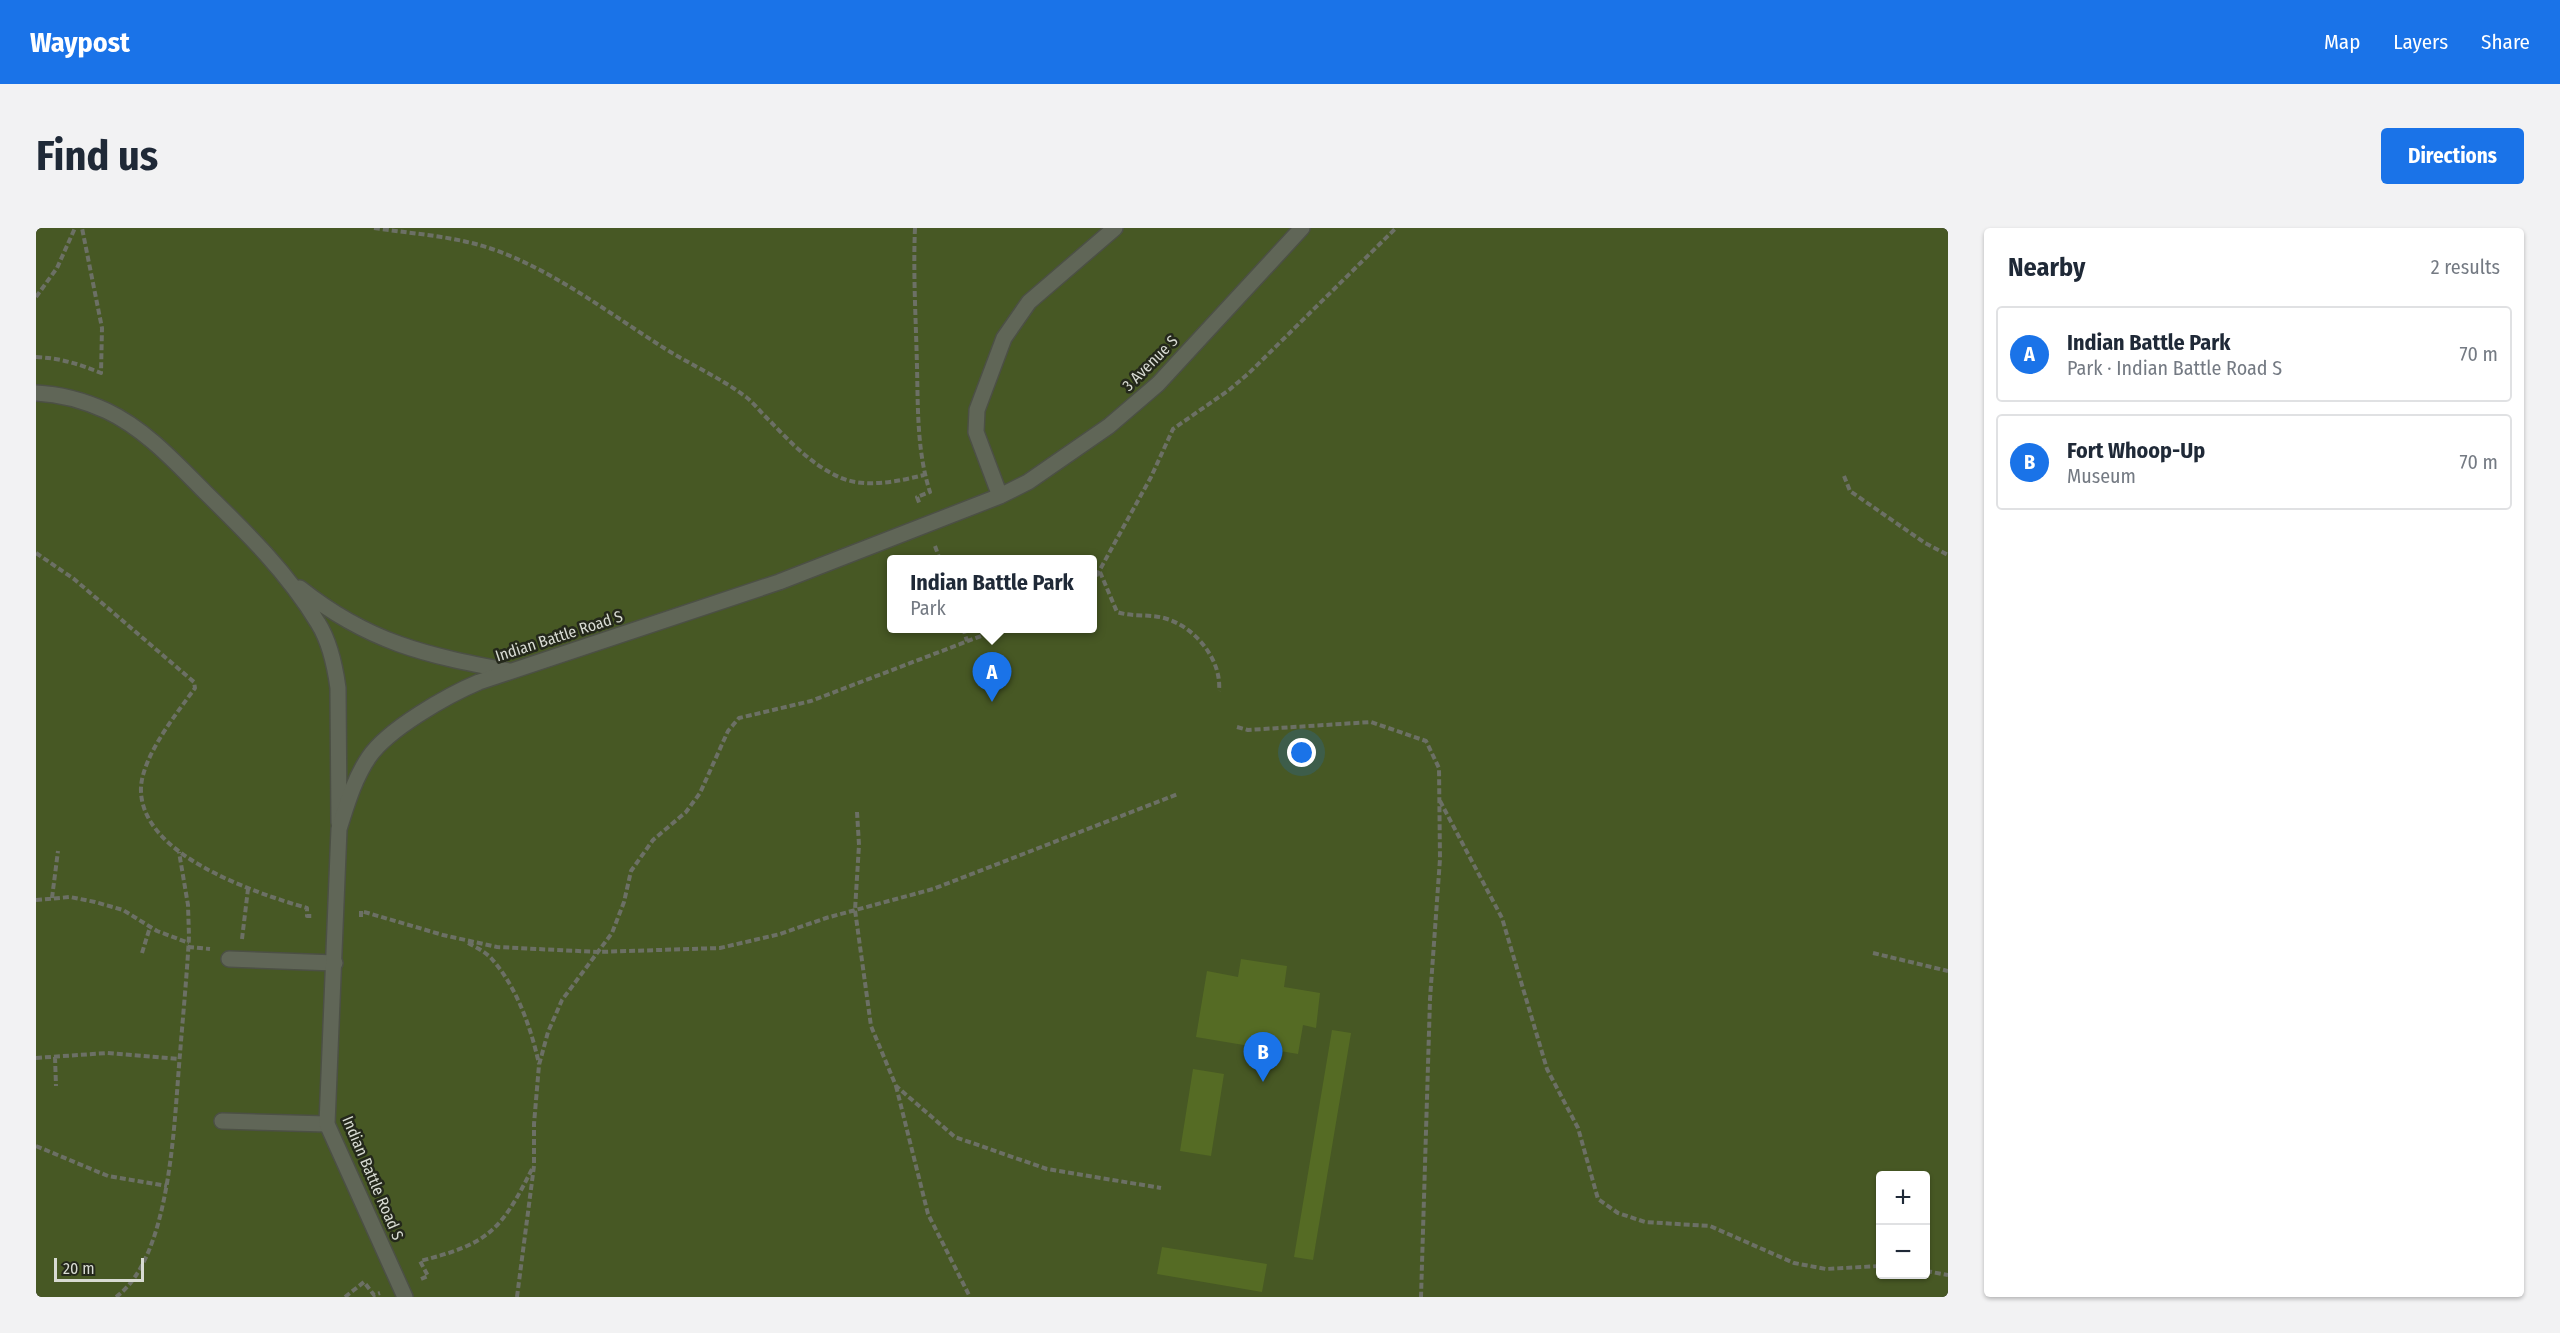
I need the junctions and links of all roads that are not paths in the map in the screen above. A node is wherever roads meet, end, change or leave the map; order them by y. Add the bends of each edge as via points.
1 (1115, 228) edge
2 (1302, 228) edge
3 (36, 393) edge
4 (1000, 496) junction
5 (286, 577) junction
6 (509, 671) junction
7 (339, 829) junction
8 (224, 954) road end
9 (335, 963) junction
10 (222, 1121) dead end
11 (327, 1124) junction
12 (403, 1291) edge

1 - 4 street via 1029,302 1004,338 977,410 976,432
2 - 4 street, 3 Avenue S via 1158,384 1100,432 1028,482
3 - 5 street via 57,395 107,411 152,441 254,540
4 - 6 street, Indian Battle Road S via 779,582
5 - 6 street via 326,609 364,631 435,657
5 - 7 street via 320,624 335,668 339,688
6 - 7 street, Indian Battle Road S via 455,692 370,755 352,789
7 - 9 street, Indian Battle Road S
8 - 9 street
9 - 11 street, Indian Battle Road S
10 - 11 street
11 - 12 street, Indian Battle Road S

